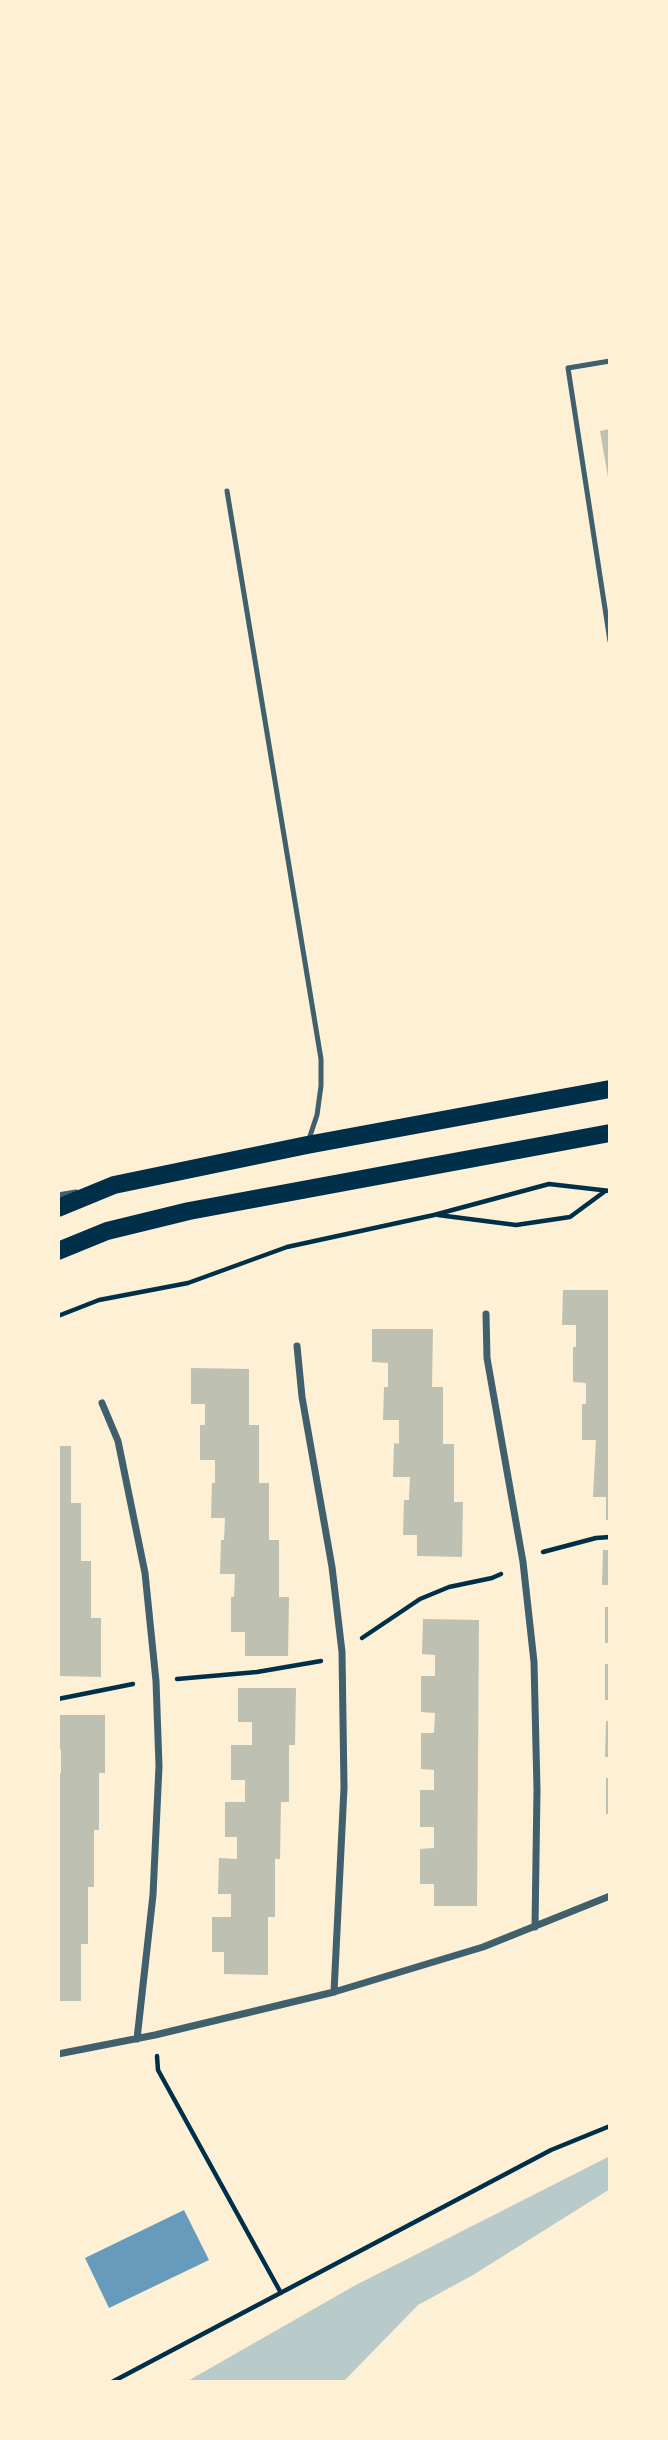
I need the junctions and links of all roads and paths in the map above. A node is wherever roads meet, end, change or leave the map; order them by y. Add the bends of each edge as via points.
1 (610, 361) edge
2 (227, 491) dead end
3 (610, 641) edge
4 (610, 1088) edge
5 (610, 1133) edge
6 (307, 1145) junction
7 (114, 1185) junction
8 (607, 1191) edge
9 (58, 1196) edge
10 (58, 1208) edge
11 (434, 1215) junction
12 (107, 1231) junction
13 (58, 1237) edge
14 (58, 1251) edge
15 (486, 1314) dead end
16 (58, 1315) edge
17 (297, 1346) dead end
18 (102, 1403) dead end
19 (610, 1895) edge
20 (535, 1927) junction
21 (334, 1992) junction
22 (137, 2039) junction
23 (58, 2054) edge
24 (158, 2070) dead end
25 (610, 2126) edge
26 (281, 2293) junction
27 (112, 2382) edge

1 - 3 lane via 568,368
2 - 6 lane via 321,1059 317,1115
4 - 6 main road
5 - 12 main road
6 - 7 main road
7 - 9 street
7 - 10 main road
8 - 11 path via 549,1184
8 - 11 path via 570,1217 516,1225
11 - 16 path via 287,1247 188,1283 99,1300
12 - 13 main road
12 - 14 main road
15 - 20 street via 487,1358 523,1563 534,1661
17 - 21 street via 342,1652 344,1788
18 - 22 street via 118,1441 142,1560 156,1681 159,1766 153,1882
19 - 20 street
20 - 21 street
21 - 22 street
22 - 23 street
24 - 26 path
25 - 26 path via 551,2150
26 - 27 path

